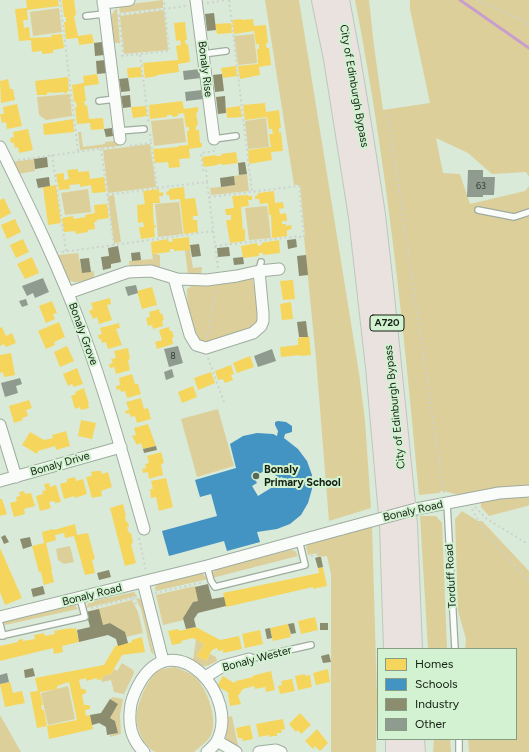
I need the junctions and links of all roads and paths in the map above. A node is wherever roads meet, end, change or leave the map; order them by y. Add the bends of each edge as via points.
1 (60, 0) edge
2 (164, 0) edge
3 (228, 0) edge
4 (322, 0) edge
5 (339, 0) edge
6 (477, 0) edge
7 (123, 1) edge
8 (199, 3) edge
9 (103, 6) edge
10 (165, 9) junction
11 (119, 15) junction
12 (86, 16) dead end
13 (529, 27) edge
14 (226, 51) dead end
15 (140, 54) junction
16 (203, 54) junction
17 (123, 56) junction
18 (109, 57) junction
19 (115, 99) junction
20 (99, 101) dead end
21 (388, 116) dead end
22 (144, 129) dead end
23 (236, 136) dead end
24 (214, 139) junction
25 (122, 141) junction
26 (151, 143) junction
27 (0, 147) edge
28 (101, 149) junction
29 (78, 152) junction
30 (52, 155) junction
31 (7, 161) junction
32 (207, 182) junction
33 (157, 188) junction
34 (252, 192) junction
35 (107, 195) junction
36 (209, 197) junction
37 (478, 210) dead end
38 (529, 212) edge
39 (214, 231) junction
40 (300, 236) junction
41 (301, 241) dead end
42 (114, 245) junction
43 (215, 246) junction
44 (66, 252) junction
45 (51, 254) junction
46 (260, 266) junction
47 (279, 269) dead end
48 (174, 278) junction
49 (219, 278) junction
50 (68, 294) junction
51 (204, 348) junction
52 (224, 402) dead end
53 (0, 425) edge
54 (121, 447) junction
55 (16, 477) junction
56 (0, 481) edge
57 (529, 491) edge
58 (467, 499) junction
59 (447, 503) junction
60 (144, 529) joint
61 (299, 540) junction
62 (316, 540) dead end
63 (528, 544) edge
64 (303, 558) junction
65 (207, 566) junction
66 (145, 576) junction
67 (211, 581) junction
68 (529, 581) edge
69 (147, 595) junction
70 (80, 598) junction
71 (83, 610) junction
72 (0, 617) edge
73 (0, 624) edge
74 (1, 636) edge
75 (311, 645) dead end
76 (394, 648) edge
77 (412, 648) edge
78 (455, 648) edge
79 (249, 659) joint
80 (163, 661) junction
81 (205, 677) junction
82 (396, 740) edge
83 (414, 740) edge
84 (458, 740) edge
85 (217, 741) junction
86 (144, 752) edge
87 (207, 752) edge
88 (236, 752) edge
89 (258, 752) edge
90 (281, 752) edge
91 (396, 752) edge
92 (415, 752) edge
93 (459, 752) edge

1 - 29 path
2 - 10 path
3 - 8 path
3 - 34 path
4 - 76 highway, City of Edinburgh Bypass / A720 via 359,217 375,360 390,526
5 - 77 highway, City of Edinburgh Bypass / A720 via 363,137 383,286 407,524
6 - 13 path via 525,21
7 - 9 street
7 - 11 path
8 - 10 path
8 - 16 street, Bonaly Rise
9 - 12 lane
9 - 18 street
10 - 11 path
10 - 15 path via 170,51
11 - 17 path
14 - 16 lane
15 - 17 path
15 - 26 path
16 - 24 street, Bonaly Rise
17 - 18 path
18 - 19 street
19 - 20 lane
19 - 25 street
21 - 59 path
22 - 25 lane
23 - 24 lane
24 - 32 path via 215,151 201,153
25 - 26 path
25 - 28 path
26 - 33 path
27 - 31 street, Bonaly Grove
28 - 29 path
28 - 35 path
29 - 30 path
30 - 31 path
30 - 44 path
31 - 45 street, Bonaly Grove
32 - 33 path
32 - 36 path
33 - 35 path
34 - 36 path
34 - 40 path via 299,186 304,236
35 - 42 path
36 - 39 path
37 - 38 lane via 514,218
39 - 42 path
39 - 43 path
40 - 41 path
40 - 43 path
42 - 44 path
43 - 49 path
44 - 45 path
45 - 50 street, Bonaly Grove
46 - 47 street
46 - 49 street
46 - 51 street via 263,313 261,326 253,333 211,348
48 - 49 street
48 - 50 street via 151,272 128,272
48 - 51 street via 190,335 196,345
49 - 51 path
50 - 54 street, Bonaly Grove
51 - 52 path
53 - 55 street
54 - 55 street, Bonaly Drive
54 - 60 street, Bonaly Grove
55 - 56 street, Bonaly Drive
57 - 58 street, Bonaly Road
58 - 59 street, Bonaly Road
58 - 63 path via 487,519
58 - 68 path via 487,536
59 - 61 street, Bonaly Road, bridge
59 - 78 lane, Torduff Road
60 - 66 path via 138,531
61 - 64 lane
61 - 65 street, Bonaly Road
62 - 64 path via 319,554
64 - 67 lane via 305,565 215,587
65 - 66 street, Bonaly Road
65 - 67 lane
66 - 69 street
66 - 70 street, Bonaly Road
67 - 69 path
69 - 71 path
69 - 80 street
70 - 71 lane
70 - 72 street, Bonaly Road
71 - 74 lane via 85,617
73 - 74 lane
75 - 79 lane, Bonaly Wester
79 - 81 street, Bonaly Wester via 223,666
80 - 81 street via 180,661 188,664
80 - 86 street via 150,668 132,700 132,736
81 - 85 street via 214,690 221,710 221,729
82 - 91 highway
83 - 92 highway
84 - 93 lane
85 - 87 street
85 - 88 street
89 - 90 street

